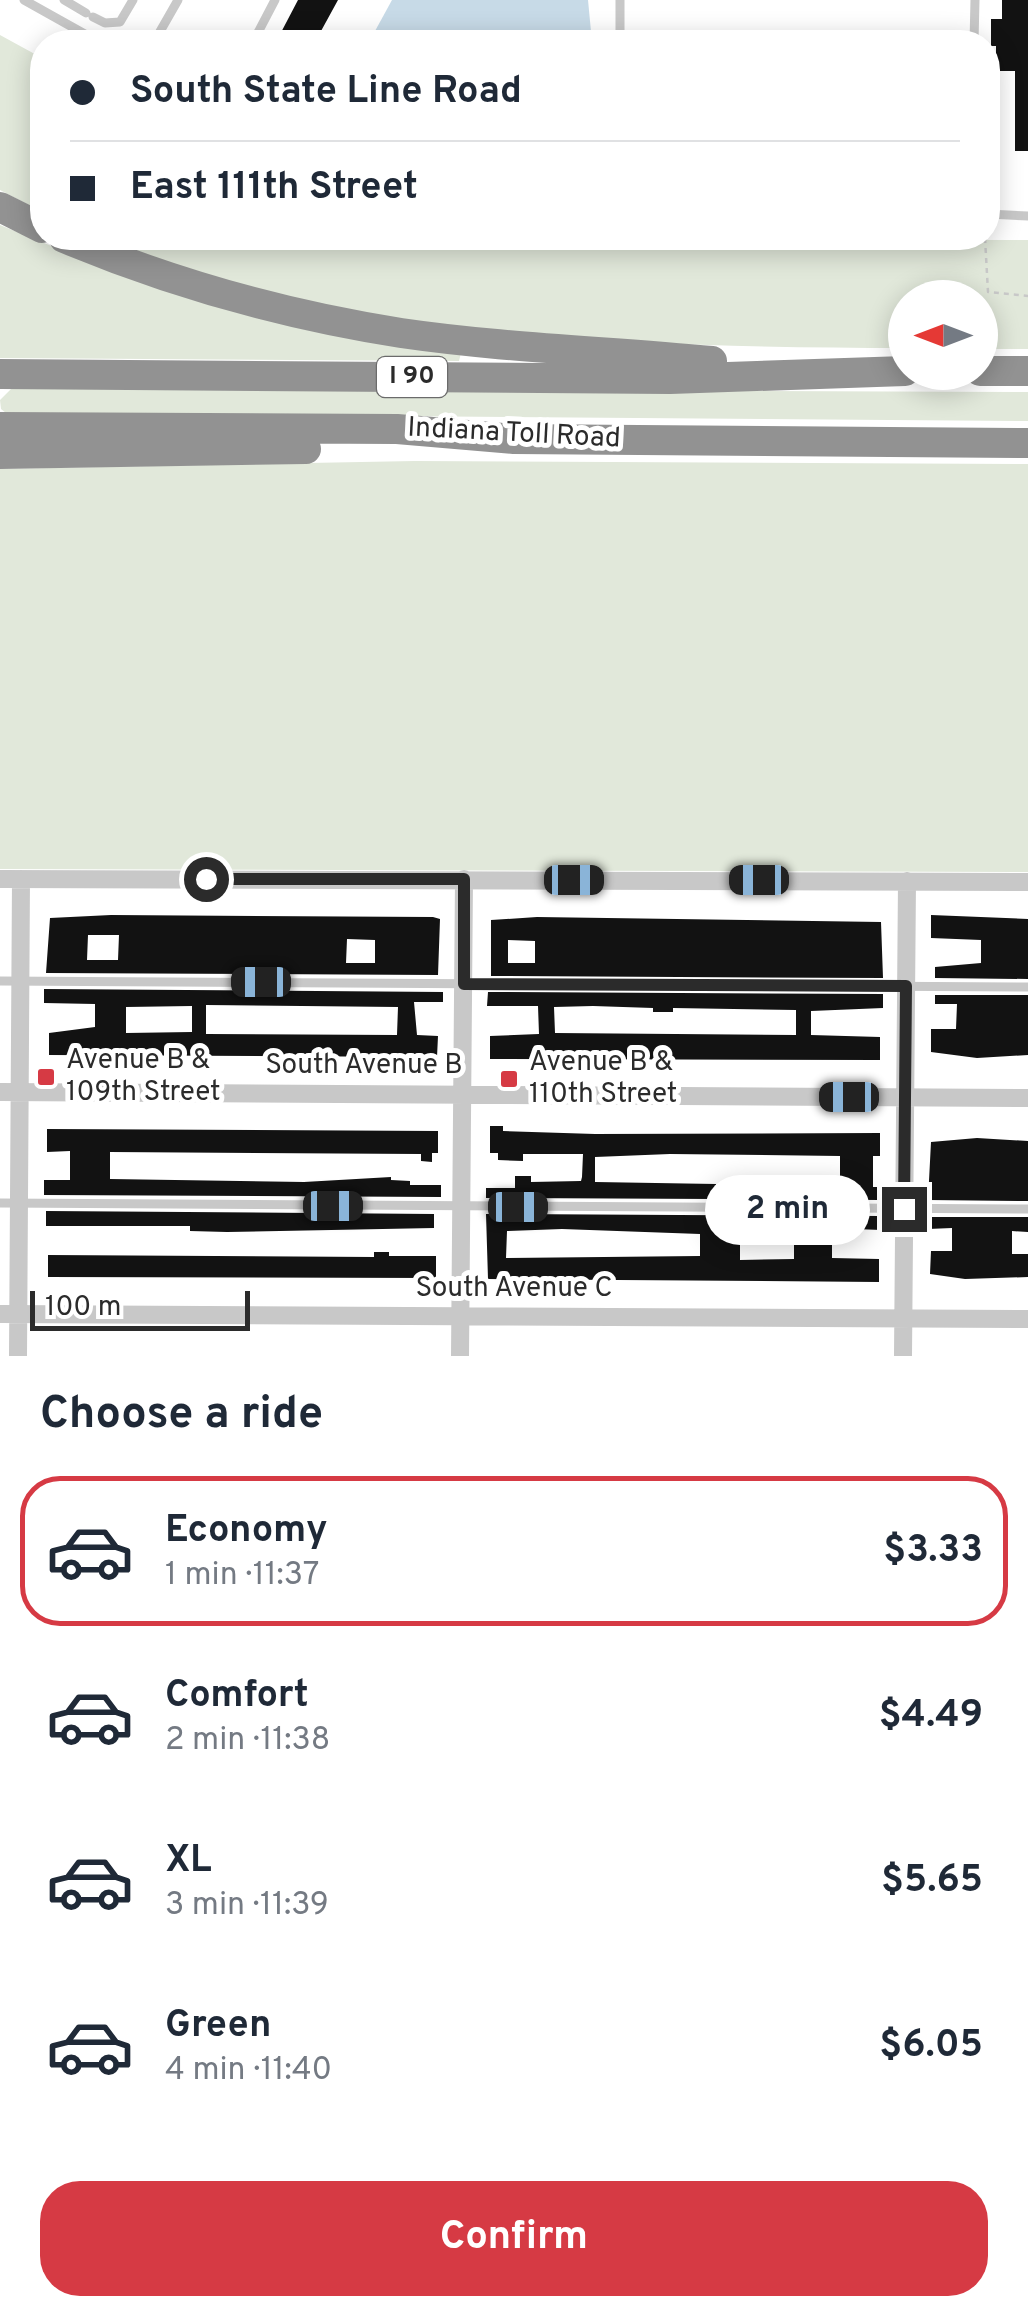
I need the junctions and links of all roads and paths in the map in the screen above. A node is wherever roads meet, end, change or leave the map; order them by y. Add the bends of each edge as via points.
1 (24, 0) edge
2 (64, 0) edge
3 (133, 0) edge
4 (178, 0) edge
5 (275, 0) edge
6 (620, 0) edge
7 (974, 0) edge
8 (78, 30) edge
9 (161, 30) edge
10 (259, 30) edge
11 (620, 30) edge
12 (974, 30) edge
13 (0, 208) edge
14 (1000, 215) edge
15 (1028, 216) edge
16 (30, 222) edge
17 (97, 250) edge
18 (986, 250) edge
19 (1028, 296) edge
20 (824, 371) junction
21 (888, 371) edge
22 (998, 371) edge
23 (1028, 371) edge
24 (0, 374) edge
25 (0, 427) edge
26 (514, 439) junction
27 (1028, 442) edge
28 (0, 454) edge
29 (0, 879) edge
30 (21, 879) junction
31 (464, 879) junction
32 (907, 881) junction
33 (1028, 882) edge
34 (0, 980) edge
35 (20, 981) junction
36 (464, 984) junction
37 (906, 986) junction
38 (1028, 987) edge
39 (0, 1092) edge
40 (20, 1092) junction
41 (463, 1094) junction
42 (904, 1097) junction
43 (1028, 1098) edge
44 (10, 1203) edge
45 (461, 1206) junction
46 (904, 1209) junction
47 (1028, 1209) edge
48 (9, 1314) edge
49 (460, 1316) junction
50 (903, 1319) junction
51 (1028, 1320) edge
52 (18, 1356) edge
53 (460, 1356) edge
54 (903, 1356) edge

1 - 8 lane
2 - 3 lane via 105,23 120,22
4 - 9 lane
5 - 10 lane
6 - 11 lane
7 - 12 lane
13 - 16 highway
14 - 15 lane
17 - 20 highway via 197,287 402,333
18 - 19 path via 988,292
20 - 21 highway, Indiana Toll Road / I 90
20 - 24 highway, Indiana Toll Road / I 90 via 670,378
22 - 23 highway
25 - 26 highway, Indiana Toll Road / I 90 via 396,429
26 - 27 highway, Indiana Toll Road / I 90
26 - 28 highway
29 - 30 street
30 - 31 street
30 - 35 street
31 - 32 street
31 - 36 street
32 - 33 street
32 - 37 street
34 - 35 lane
35 - 36 lane
35 - 40 street
36 - 37 lane
36 - 41 street
37 - 38 lane
37 - 42 street
39 - 40 street, South Avenue B
40 - 41 street, South Avenue B
40 - 44 street
41 - 42 street, South Avenue B
41 - 45 street
42 - 43 street, South Avenue B
42 - 46 street
44 - 45 lane
44 - 48 street
45 - 46 lane
45 - 49 street
46 - 47 lane
46 - 50 street
48 - 49 street, South Avenue C
48 - 52 street
49 - 50 street, South Avenue C
49 - 53 street
50 - 51 street, South Avenue C
50 - 54 street

